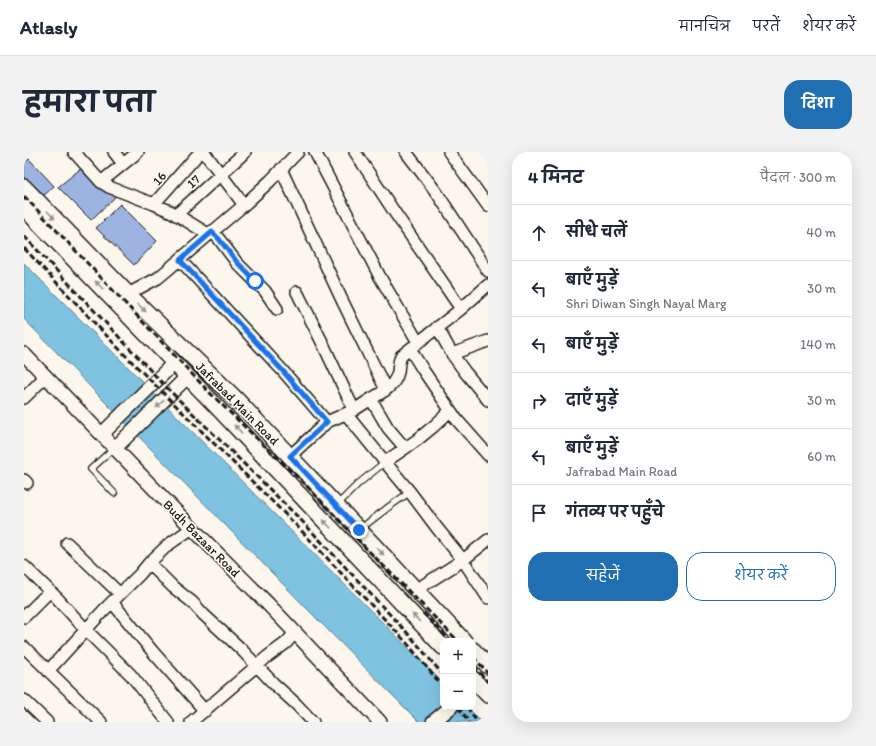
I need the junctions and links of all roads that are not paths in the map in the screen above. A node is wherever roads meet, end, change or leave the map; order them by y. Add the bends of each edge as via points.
1 (74, 152) edge
2 (114, 152) edge
3 (138, 152) edge
4 (200, 152) edge
5 (204, 152) edge
6 (245, 152) edge
7 (298, 152) edge
8 (315, 152) edge
9 (355, 152) edge
10 (406, 152) edge
11 (449, 152) edge
12 (123, 164) junction
13 (281, 169) junction
14 (221, 174) junction
15 (101, 182) junction
16 (24, 187) edge
17 (154, 204) junction
18 (244, 204) junction
19 (488, 206) edge
20 (24, 208) edge
21 (176, 215) junction
22 (210, 233) junction
23 (180, 260) junction
24 (488, 271) edge
25 (488, 285) edge
26 (297, 292) dead end
27 (128, 294) junction
28 (277, 309) dead end
29 (461, 309) junction
30 (437, 327) junction
31 (488, 341) edge
32 (414, 346) junction
33 (24, 354) edge
34 (452, 354) junction
35 (174, 363) junction
36 (46, 376) junction
37 (188, 377) junction
38 (386, 390) junction
39 (24, 398) edge
40 (371, 399) junction
41 (488, 400) edge
42 (450, 411) junction
43 (350, 412) junction
44 (327, 422) junction
45 (102, 434) junction
46 (115, 448) junction
47 (405, 448) junction
48 (488, 455) edge
49 (290, 456) junction
50 (385, 462) junction
51 (410, 492) junction
52 (114, 493) dead end
53 (336, 505) junction
54 (192, 528) junction
55 (359, 530) junction
56 (488, 540) edge
57 (67, 543) dead end
58 (463, 560) junction
59 (149, 563) junction
60 (24, 566) edge
61 (416, 590) junction
62 (50, 591) junction
63 (120, 594) junction
64 (488, 598) edge
65 (112, 602) junction
66 (24, 617) edge
67 (86, 630) junction
68 (295, 633) junction
69 (461, 638) edge
70 (440, 644) edge
71 (24, 647) edge
72 (476, 653) edge
73 (257, 666) junction
74 (488, 666) edge
75 (48, 671) junction
76 (476, 684) edge
77 (488, 695) edge
78 (24, 700) edge
79 (447, 710) edge
80 (204, 711) junction
81 (47, 722) edge
82 (101, 722) edge
83 (168, 722) edge
84 (191, 722) edge
85 (313, 722) edge
86 (380, 722) edge
87 (433, 722) edge

1 - 15 street
2 - 12 street
3 - 12 street
4 - 17 street, 16
5 - 14 street
6 - 14 street, 17
7 - 13 street
8 - 32 street
9 - 29 street
10 - 24 street via 437,193
11 - 19 street
12 - 15 street
13 - 18 street
13 - 38 street
14 - 18 street
14 - 21 street, 17
15 - 17 street
16 -> 27 main road, Jafrabad Main Road
17 - 21 street
18 - 22 street
35 -> 20 main road, Jafrabad Main Road
21 - 22 street
22 - 23 street
22 - 28 street via 219,239
23 - 27 street via 158,278
23 - 44 street
25 - 29 street
26 - 43 street via 324,346
27 -> 49 main road, Jafrabad Main Road via 236,399
29 - 30 street
30 - 32 street
30 - 34 street
31 - 34 street
32 - 38 street via 401,356 398,373
32 - 42 street via 423,370
33 - 36 street, Budh Bazaar Road
34 - 41 street
35 - 37 main road, Jafrabad Main Road
35 - 45 street
36 - 39 street
36 - 45 street, Budh Bazaar Road
37 -> 46 street
70 -> 37 main road, Jafrabad Main Road
38 - 40 street
40 - 43 street
40 - 47 street via 388,428
42 - 47 street via 418,440
42 - 48 street
43 - 44 street
43 - 50 street
44 - 49 street
45 - 46 street, Budh Bazaar Road
46 - 52 lane via 90,469
46 - 54 street, Budh Bazaar Road
47 - 50 street
49 - 53 main road, Jafrabad Main Road
50 - 51 street
50 - 53 lane
51 - 55 lane
51 - 58 street
53 - 55 main road, Jafrabad Main Road
54 - 59 street
54 - 68 street, Budh Bazaar Road
55 -> 61 main road, Jafrabad Main Road
56 - 58 street
57 - 63 street
58 - 61 street
58 - 64 street
59 - 63 street
59 - 73 street
60 - 62 street
61 - 69 main road, Jafrabad Main Road
62 - 66 street
62 - 67 street
63 - 65 street
65 - 67 street
65 - 80 street
67 - 75 street
67 - 83 street via 131,675
68 - 73 street
68 - 86 street, Budh Bazaar Road
71 - 75 street
72 - 74 main road
73 - 80 street
73 - 85 street
75 - 82 street
76 - 77 main road
78 - 81 street
79 - 87 street
80 - 84 street

